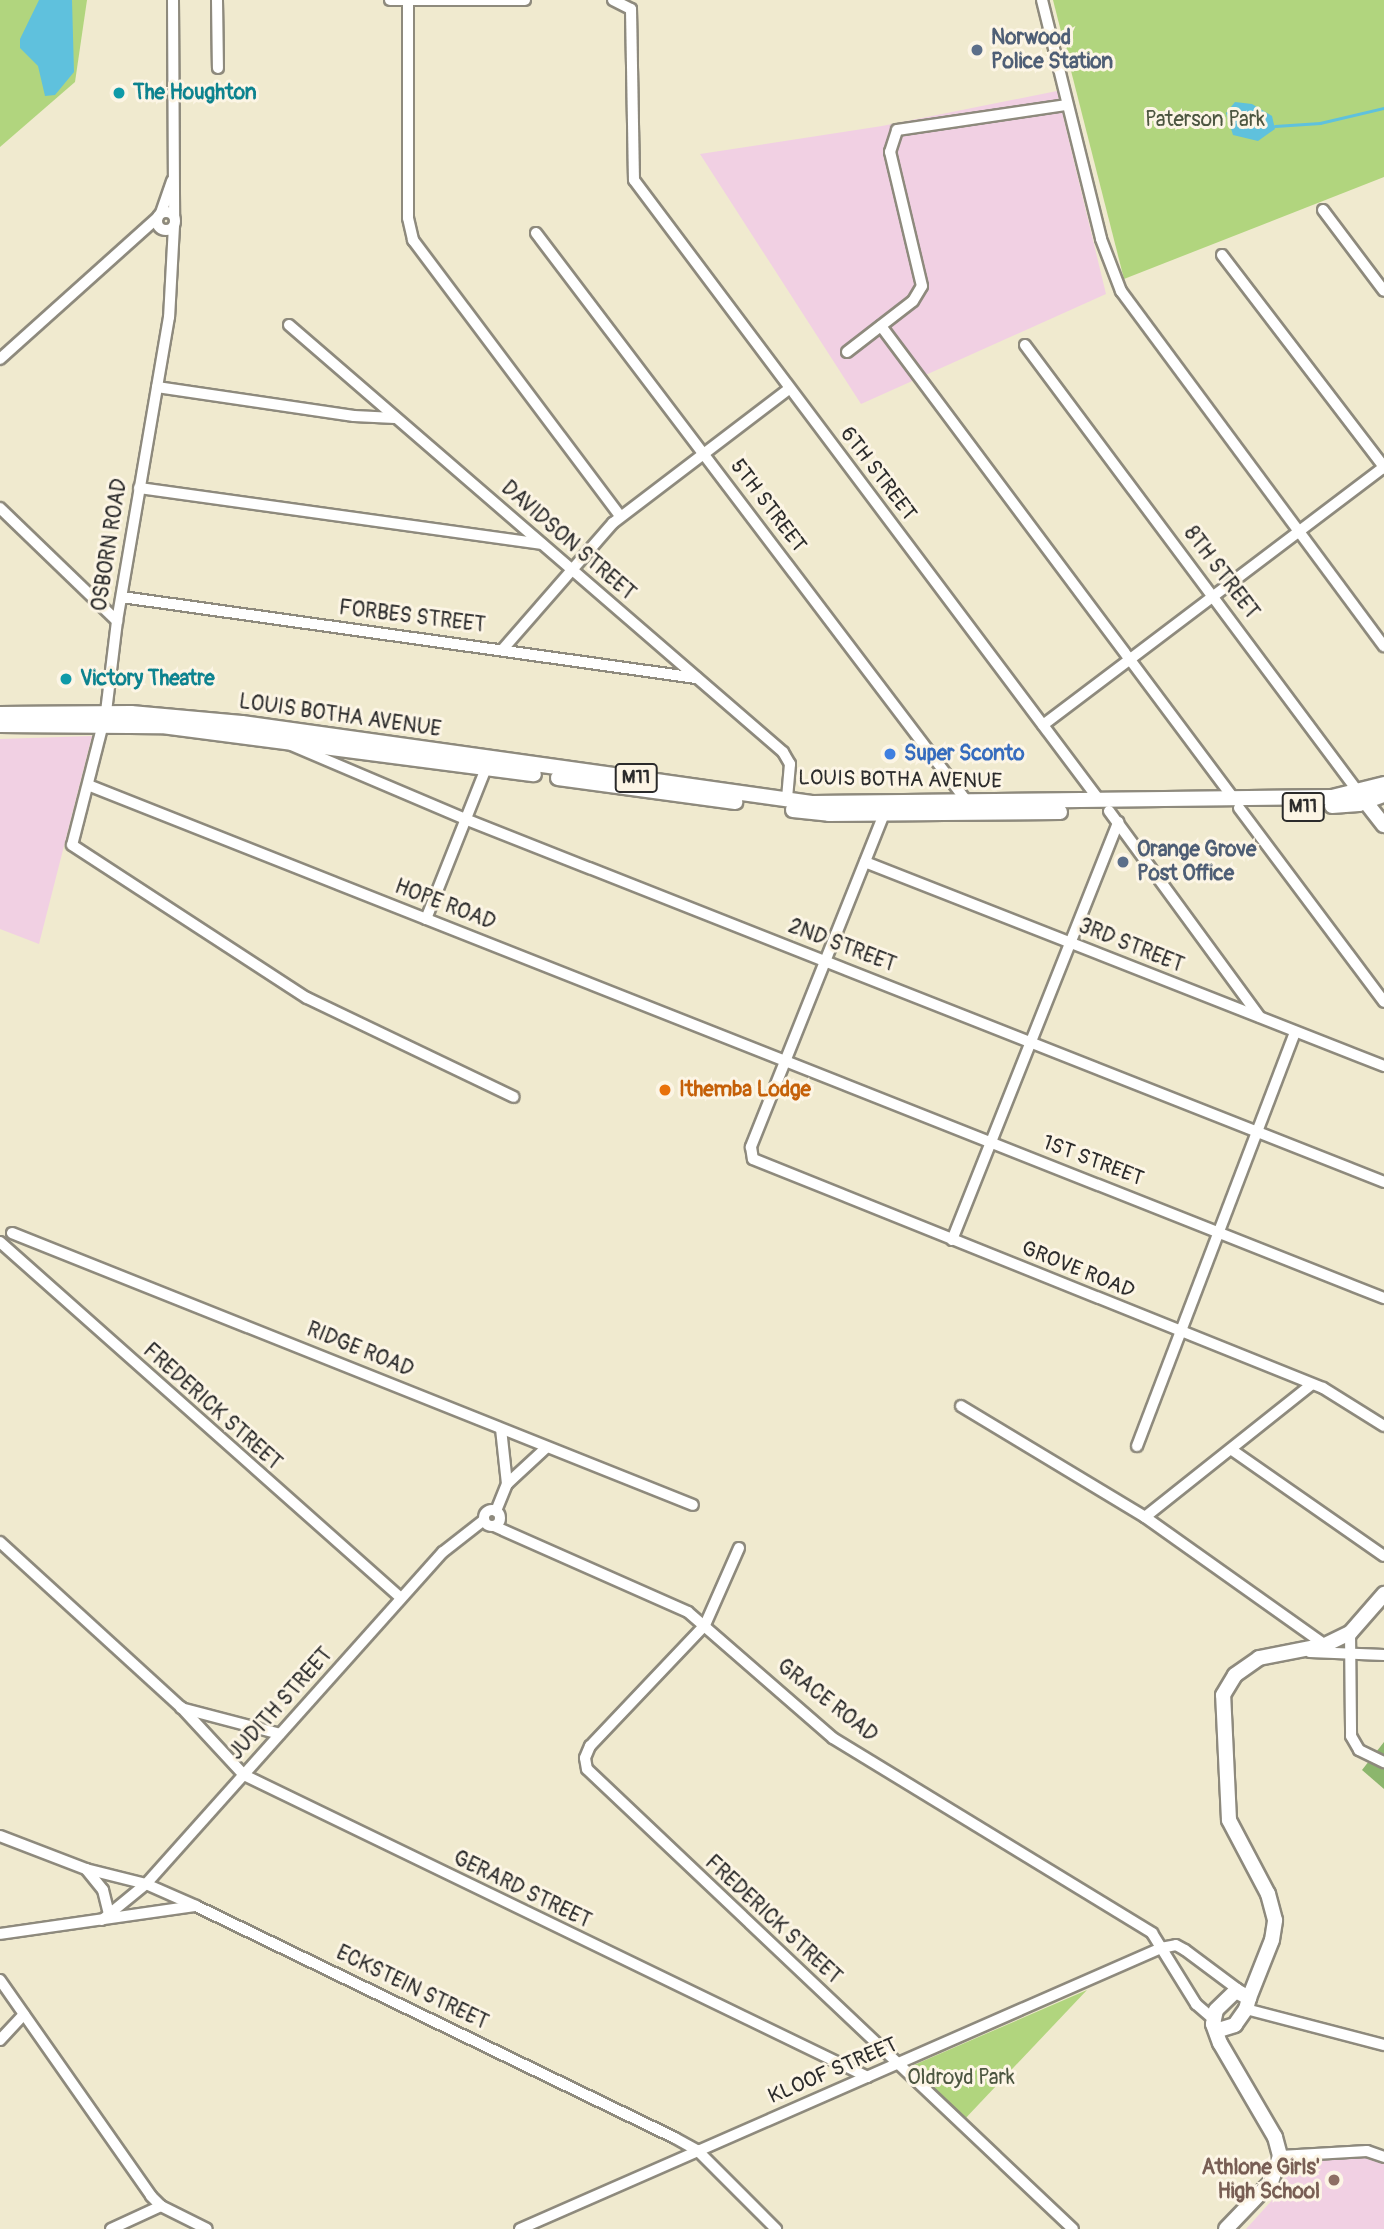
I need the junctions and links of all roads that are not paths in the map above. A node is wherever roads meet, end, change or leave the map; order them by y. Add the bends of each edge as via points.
1 (173, 0) edge
2 (217, 0) edge
3 (390, 0) edge
4 (408, 0) edge
5 (525, 0) edge
6 (613, 0) edge
7 (1042, 0) edge
8 (218, 68) dead end
9 (1067, 105) junction
10 (173, 179) junction
11 (1323, 210) dead end
12 (160, 215) junction
13 (169, 225) junction
14 (141, 230) junction
15 (536, 233) dead end
16 (1222, 255) dead end
17 (1384, 291) edge
18 (289, 325) dead end
19 (881, 326) junction
20 (1025, 345) dead end
21 (848, 352) dead end
22 (0, 359) edge
23 (157, 387) junction
24 (789, 389) junction
25 (395, 418) junction
26 (703, 453) junction
27 (1384, 467) edge
28 (139, 488) junction
29 (0, 508) edge
30 (620, 516) junction
31 (1299, 531) junction
32 (541, 544) junction
33 (569, 568) junction
34 (122, 597) junction
35 (1213, 597) junction
36 (117, 621) junction
37 (1384, 646) edge
38 (503, 649) junction
39 (1129, 660) junction
40 (696, 678) junction
41 (0, 714) edge
42 (105, 718) junction
43 (0, 725) edge
44 (1043, 725) junction
45 (287, 743) junction
46 (486, 768) junction
47 (1384, 784) edge
48 (88, 785) junction
49 (1384, 795) edge
50 (1363, 798) junction
51 (787, 800) junction
52 (968, 803) junction
53 (1237, 803) junction
54 (1109, 811) junction
55 (884, 814) junction
56 (465, 818) junction
57 (1384, 825) edge
58 (865, 862) junction
59 (426, 919) junction
60 (1069, 942) junction
61 (827, 962) junction
62 (1384, 1002) edge
63 (1261, 1018) junction
64 (1295, 1033) junction
65 (1030, 1042) junction
66 (788, 1061) junction
67 (1384, 1066) edge
68 (513, 1097) dead end
69 (1256, 1131) junction
70 (991, 1142) junction
71 (1384, 1182) edge
72 (1216, 1231) junction
73 (12, 1233) dead end
74 (952, 1240) junction
75 (0, 1242) edge
76 (1384, 1298) edge
77 (1177, 1331) junction
78 (1312, 1384) junction
79 (961, 1405) dead end
80 (1384, 1426) edge
81 (501, 1429) junction
82 (1137, 1446) dead end
83 (547, 1447) junction
84 (1232, 1450) junction
85 (507, 1484) junction
86 (693, 1505) dead end
87 (1145, 1517) junction
88 (489, 1523) junction
89 (0, 1542) edge
90 (739, 1548) dead end
91 (1384, 1556) edge
92 (1384, 1594) edge
93 (401, 1598) junction
94 (705, 1625) junction
95 (1350, 1633) junction
96 (1325, 1645) junction
97 (1291, 1651) junction
98 (1352, 1654) junction
99 (1384, 1655) edge
100 (181, 1707) junction
101 (280, 1734) junction
102 (1384, 1762) edge
103 (244, 1775) junction
104 (0, 1836) edge
105 (86, 1869) junction
106 (146, 1884) junction
107 (196, 1906) junction
108 (105, 1917) junction
109 (1152, 1933) junction
110 (0, 1934) edge
111 (1176, 1945) junction
112 (1161, 1948) junction
113 (0, 1980) edge
114 (1244, 2002) junction
115 (24, 2014) junction
116 (1213, 2021) junction
117 (0, 2040) edge
118 (1384, 2045) edge
119 (1227, 2057) junction
120 (900, 2064) junction
121 (868, 2077) junction
122 (697, 2150) junction
123 (1280, 2156) junction
124 (1384, 2157) edge
125 (161, 2206) junction
126 (111, 2229) edge
127 (207, 2229) edge
128 (520, 2229) edge
129 (776, 2229) edge
130 (1073, 2229) edge
131 (1226, 2229) edge

1 - 10 street, OSBORN ROAD
2 - 8 street
3 - 4 street
4 - 5 street
4 - 30 street via 408,218 420,251
6 - 24 street, 6TH STREET via 631,9 631,167 641,191
7 - 9 street
9 - 19 street via 897,130 890,152 922,286 913,301
9 - 31 street via 1101,239 1121,291
10 - 12 street, OSBORN ROAD
10 - 13 street, OSBORN ROAD
11 - 17 street
12 - 13 street
12 - 13 street
12 - 14 street
13 - 14 street
13 - 23 street, OSBORN ROAD via 174,250
14 - 22 street
15 - 26 street, 5TH STREET
16 - 27 street
18 - 25 street, DAVIDSON STREET
19 - 21 street
19 - 39 street
20 - 35 street, 8TH STREET
23 - 25 street
23 - 28 street, OSBORN ROAD
24 - 26 street
24 - 44 street, 6TH STREET
25 - 32 street, DAVIDSON STREET
26 - 30 street
26 - 52 street, 5TH STREET
27 - 31 street
28 - 32 street
28 - 34 street, OSBORN ROAD
29 - 36 street
30 - 33 street
31 - 35 street
31 - 37 street
32 - 33 street, DAVIDSON STREET
33 - 38 street
33 - 40 street, DAVIDSON STREET
34 - 36 street, OSBORN ROAD
34 - 38 street, FORBES STREET
35 - 39 street
35 - 50 street, 8TH STREET
36 - 42 street, OSBORN ROAD
38 - 40 street, FORBES STREET
39 - 44 street
39 - 53 street
40 - 51 street, DAVIDSON STREET via 786,756
41 - 42 main road, LOUIS BOTHA AVENUE / M11
42 - 43 main road, LOUIS BOTHA AVENUE / M11
42 - 45 main road, LOUIS BOTHA AVENUE / M11
42 - 48 street, OSBORN ROAD
42 - 51 main road, LOUIS BOTHA AVENUE / M11 via 242,723
44 - 54 street, 6TH STREET
45 - 46 main road, LOUIS BOTHA AVENUE / M11
45 - 56 street, 2ND STREET
46 - 55 main road, LOUIS BOTHA AVENUE / M11 via 813,813
46 - 56 street
47 - 50 main road, LOUIS BOTHA AVENUE / M11
48 - 59 street, HOPE ROAD
48 - 68 street, OSBORN ROAD via 72,845 307,998
49 - 50 main road, LOUIS BOTHA AVENUE / M11
50 - 53 main road, LOUIS BOTHA AVENUE / M11
50 - 57 main road, 8TH STREET
51 - 52 main road, LOUIS BOTHA AVENUE / M11
52 - 54 main road, LOUIS BOTHA AVENUE / M11
53 - 54 main road, LOUIS BOTHA AVENUE / M11
53 - 62 street
54 - 55 main road, LOUIS BOTHA AVENUE / M11
54 - 60 street
54 - 63 street, 6TH STREET
55 - 58 street
56 - 59 street
56 - 61 street, 2ND STREET
58 - 60 street, 3RD STREET
58 - 61 street
59 - 66 street, HOPE ROAD
60 - 63 street, 3RD STREET
60 - 65 street
61 - 65 street, 2ND STREET
61 - 66 street
63 - 64 street, 3RD STREET
64 - 67 street, 3RD STREET
64 - 69 street
65 - 69 street, 2ND STREET
65 - 70 street
66 - 70 street, 1ST STREET
66 - 74 street, GROVE ROAD via 751,1147 753,1158
69 - 71 street, 2ND STREET
69 - 72 street
70 - 72 street, 1ST STREET
70 - 74 street
72 - 76 street, 1ST STREET
72 - 77 street
73 - 81 street, RIDGE ROAD
74 - 77 street, GROVE ROAD
75 - 93 street, FREDERICK STREET
77 - 78 street, GROVE ROAD
77 - 82 street
78 - 80 street, GROVE ROAD
78 - 84 street
79 - 87 street
81 - 83 street, RIDGE ROAD
81 - 85 street
83 - 85 street
83 - 86 street, RIDGE ROAD
84 - 87 street
84 - 91 street
85 - 88 street, JUDITH STREET via 496,1511 485,1513
87 - 96 street
88 - 93 street, JUDITH STREET via 447,1548
88 - 94 street, GRACE ROAD via 674,1604
89 - 100 street, GERARD STREET
90 - 94 street
92 - 95 main road
93 - 101 street, JUDITH STREET
94 - 109 street, GRACE ROAD via 833,1738
94 - 120 street, FREDERICK STREET via 590,1746 584,1758 587,1769
95 - 96 main road
95 - 98 street
96 - 97 main road
97 - 98 street
97 - 114 main road via 1245,1666 1228,1684 1221,1703 1229,1820 1275,1915 1266,1955
98 - 99 street
98 - 102 street via 1352,1735 1359,1750
100 - 101 street, GERARD STREET
100 - 103 street, GERARD STREET
101 - 103 street, JUDITH STREET
103 - 106 street, JUDITH STREET
103 - 121 street, GERARD STREET
104 - 105 street, ECKSTEIN STREET
105 - 106 street, ECKSTEIN STREET
105 - 108 street via 103,1890
106 - 107 street, ECKSTEIN STREET
106 - 108 street, JUDITH STREET
107 - 108 street
107 - 122 street, ECKSTEIN STREET
108 - 110 street
109 - 111 street
109 - 112 street, GRACE ROAD
111 - 112 street
111 - 114 street via 1231,1980
112 - 116 street, GRACE ROAD via 1196,2004
112 - 120 street, KLOOF STREET
113 - 115 street
114 - 116 main road via 1222,2001
114 - 116 main road via 1223,2031
114 - 118 street
114 - 119 main road
115 - 117 street
115 - 125 street
116 - 119 main road, GRACE ROAD
119 - 123 main road, GRACE ROAD via 1277,2140
120 - 121 street, KLOOF STREET
120 - 130 street, FREDERICK STREET
121 - 122 street, KLOOF STREET
122 - 128 street, KLOOF STREET
122 - 129 street, ECKSTEIN STREET
123 - 124 street via 1367,2151
123 - 131 main road via 1271,2182
125 - 126 street
125 - 127 street

